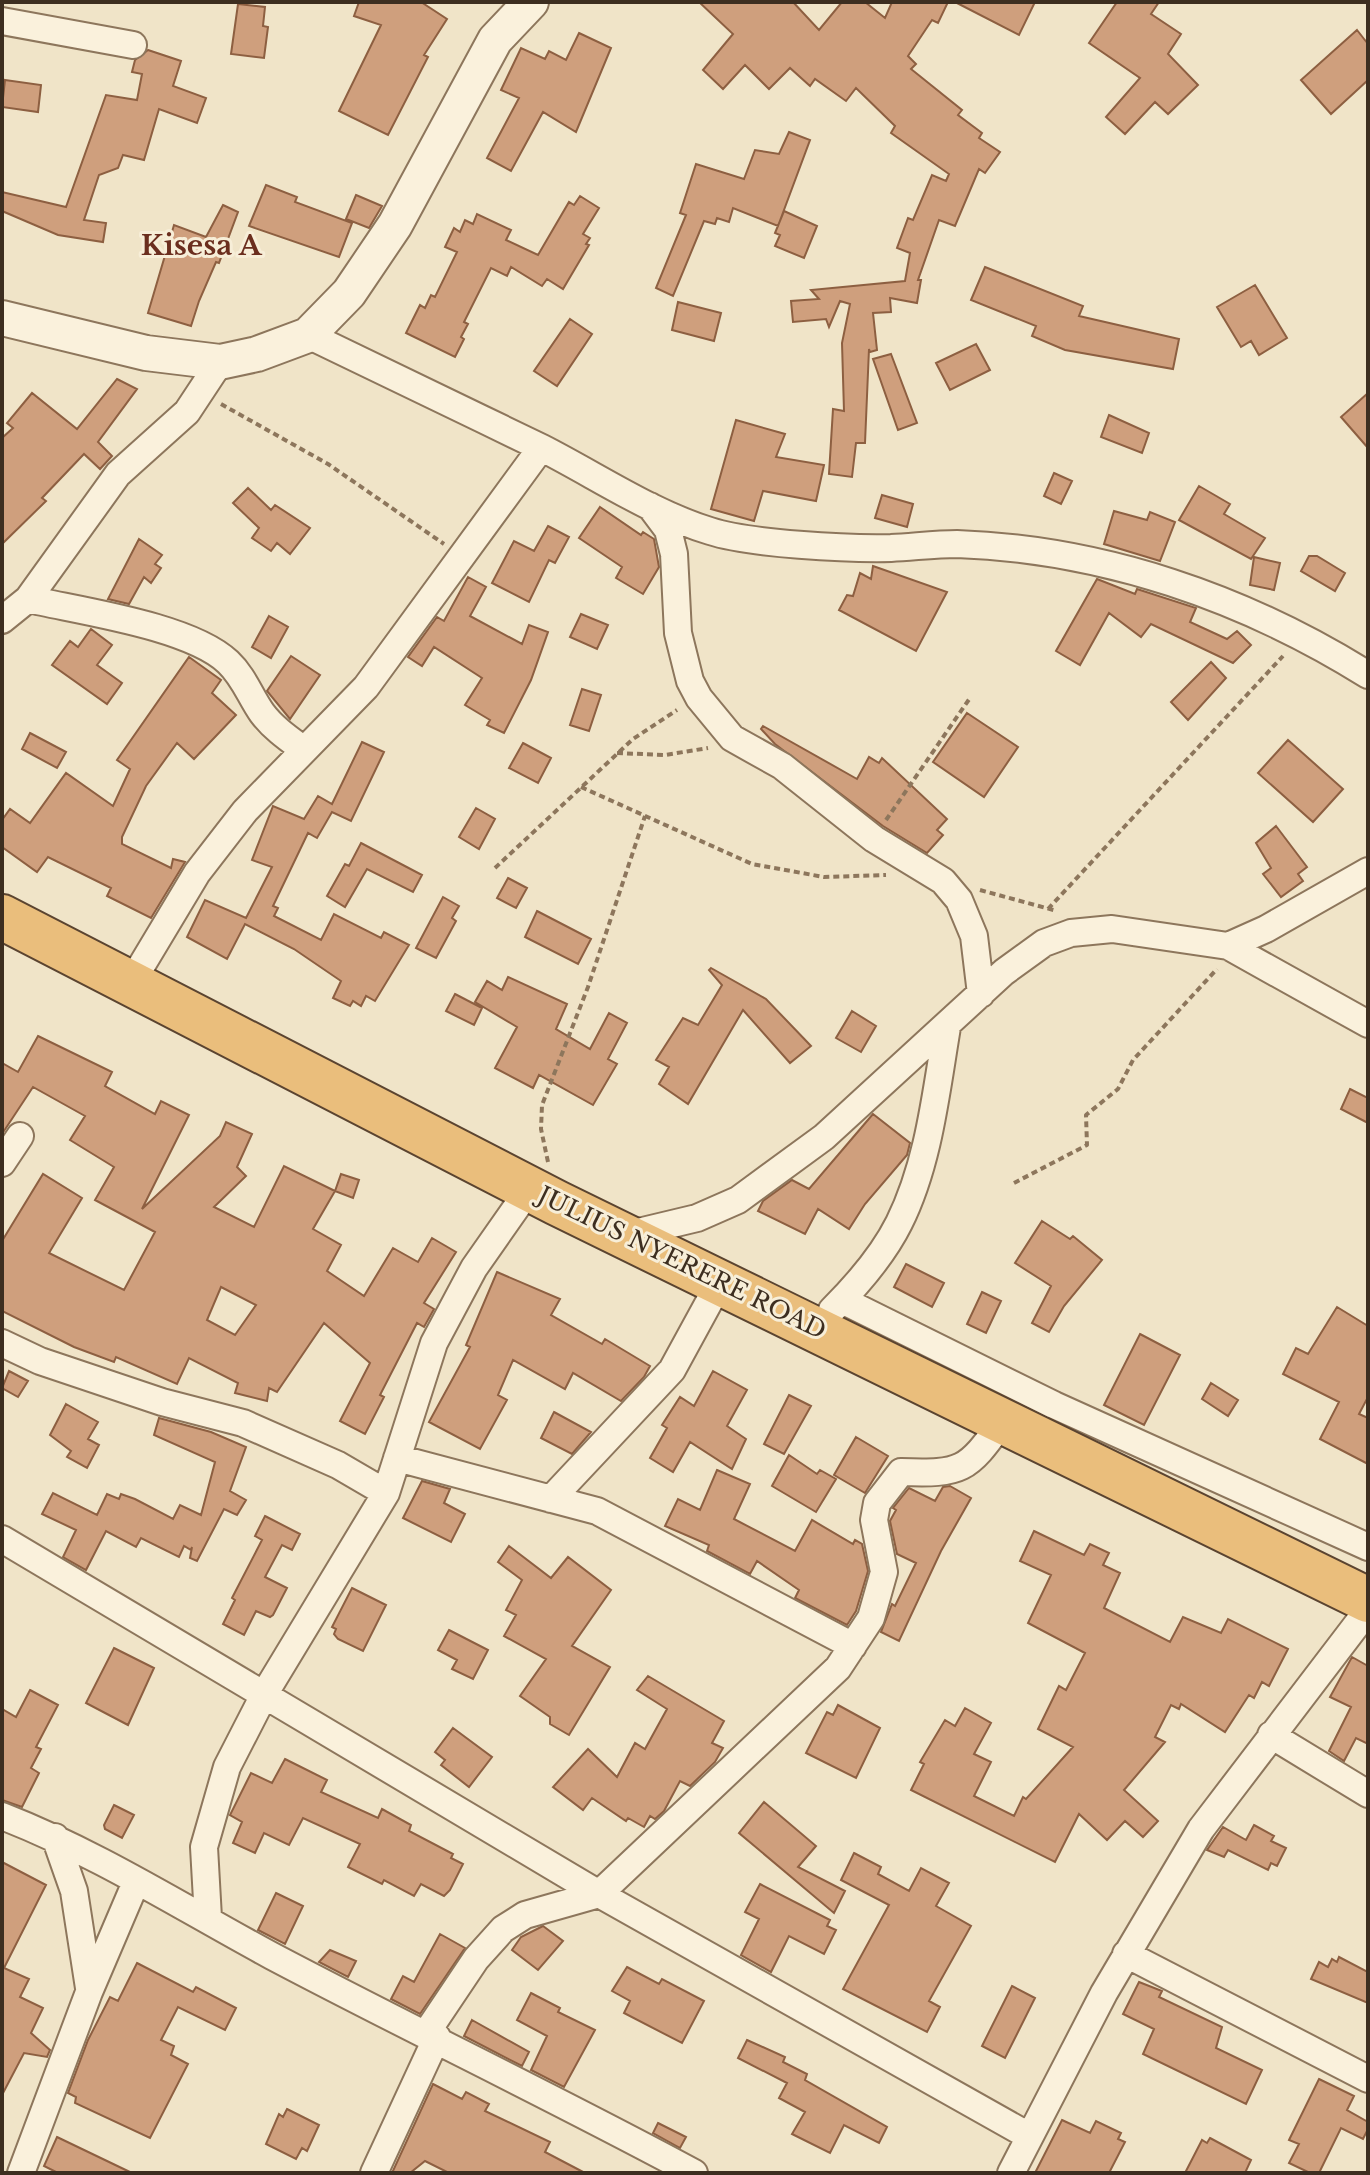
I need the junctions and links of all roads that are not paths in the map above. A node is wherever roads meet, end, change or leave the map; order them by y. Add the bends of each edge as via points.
1 (531, 2) edge
2 (2, 21) edge
3 (133, 45) dead end
4 (2, 318) edge
5 (308, 335) junction
6 (220, 362) junction
7 (541, 448) junction
8 (648, 503) junction
9 (28, 599) junction
10 (2, 620) edge
11 (1368, 675) edge
12 (304, 750) junction
13 (1368, 871) edge
14 (2, 917) edge
15 (1228, 946) junction
16 (131, 983) junction
17 (981, 994) junction
18 (1368, 1024) edge
19 (947, 1027) junction
20 (20, 1136) dead end
21 (2, 1163) edge
22 (543, 1195) junction
23 (624, 1235) junction
24 (720, 1282) junction
25 (828, 1314) junction
26 (2, 1343) edge
27 (1002, 1422) junction
28 (397, 1458) junction
29 (386, 1493) junction
30 (551, 1499) junction
31 (2, 1539) edge
32 (1368, 1547) edge
33 (1368, 1600) edge
34 (1368, 1610) edge
35 (853, 1646) junction
36 (265, 1693) junction
37 (1271, 1735) junction
38 (1368, 1794) edge
39 (2, 1816) edge
40 (55, 1837) junction
41 (136, 1882) junction
42 (599, 1894) junction
43 (208, 1918) junction
44 (1126, 1954) junction
45 (89, 1992) junction
46 (432, 2035) junction
47 (1368, 2079) edge
48 (1029, 2136) junction
49 (21, 2173) edge
50 (374, 2173) edge
51 (694, 2173) edge
52 (1011, 2173) edge

1 - 5 street via 495,40 395,225 349,293
2 - 3 street
4 - 6 street via 146,353
5 - 6 street
5 - 7 street
6 - 9 street via 187,412 118,474
7 - 8 street
7 - 12 street via 366,687
8 - 11 street via 711,532 887,548 970,545 1118,566 1222,600
8 - 17 street via 668,530 678,633 699,698 732,738 782,766 874,839 934,876 959,900 974,936
9 - 10 street
9 - 12 street via 142,625 205,647 225,659 272,725
12 - 16 street via 245,811 197,873
13 - 15 street
14 - 16 highway, JULIUS NYERERE ROAD
15 - 17 street via 1112,929 1071,933 1044,943
15 - 18 street
16 - 22 highway, JULIUS NYERERE ROAD
17 - 19 street
19 - 23 street via 824,1137 738,1200 683,1222
19 - 25 street via 920,1166 899,1224
20 - 21 street
22 - 23 highway, JULIUS NYERERE ROAD
22 - 28 street via 474,1268 434,1343
23 - 24 highway, JULIUS NYERERE ROAD
24 - 25 highway, JULIUS NYERERE ROAD
24 - 30 street via 672,1370
25 - 27 highway, JULIUS NYERERE ROAD
25 - 32 street via 1054,1405
26 - 29 street via 135,1393 243,1423 338,1465
27 - 33 highway, JULIUS NYERERE ROAD
27 - 35 street via 976,1458 957,1470 901,1472 877,1503 874,1520 884,1572 871,1618
28 - 29 street
28 - 30 street
29 - 36 street
30 - 35 street via 597,1511
31 - 36 street
34 - 37 street
35 - 42 street via 838,1668
36 - 42 street
36 - 43 street via 227,1767 204,1847
37 - 38 street
37 - 44 street via 1201,1829
39 - 40 street
40 - 41 street
40 - 45 street via 74,1891
41 - 43 street
41 - 45 street
42 - 46 street via 525,1915 503,1929 476,1959
42 - 48 street
43 - 46 street
44 - 47 street
44 - 48 street
45 - 49 street
46 - 50 street
46 - 51 street
48 - 52 street

